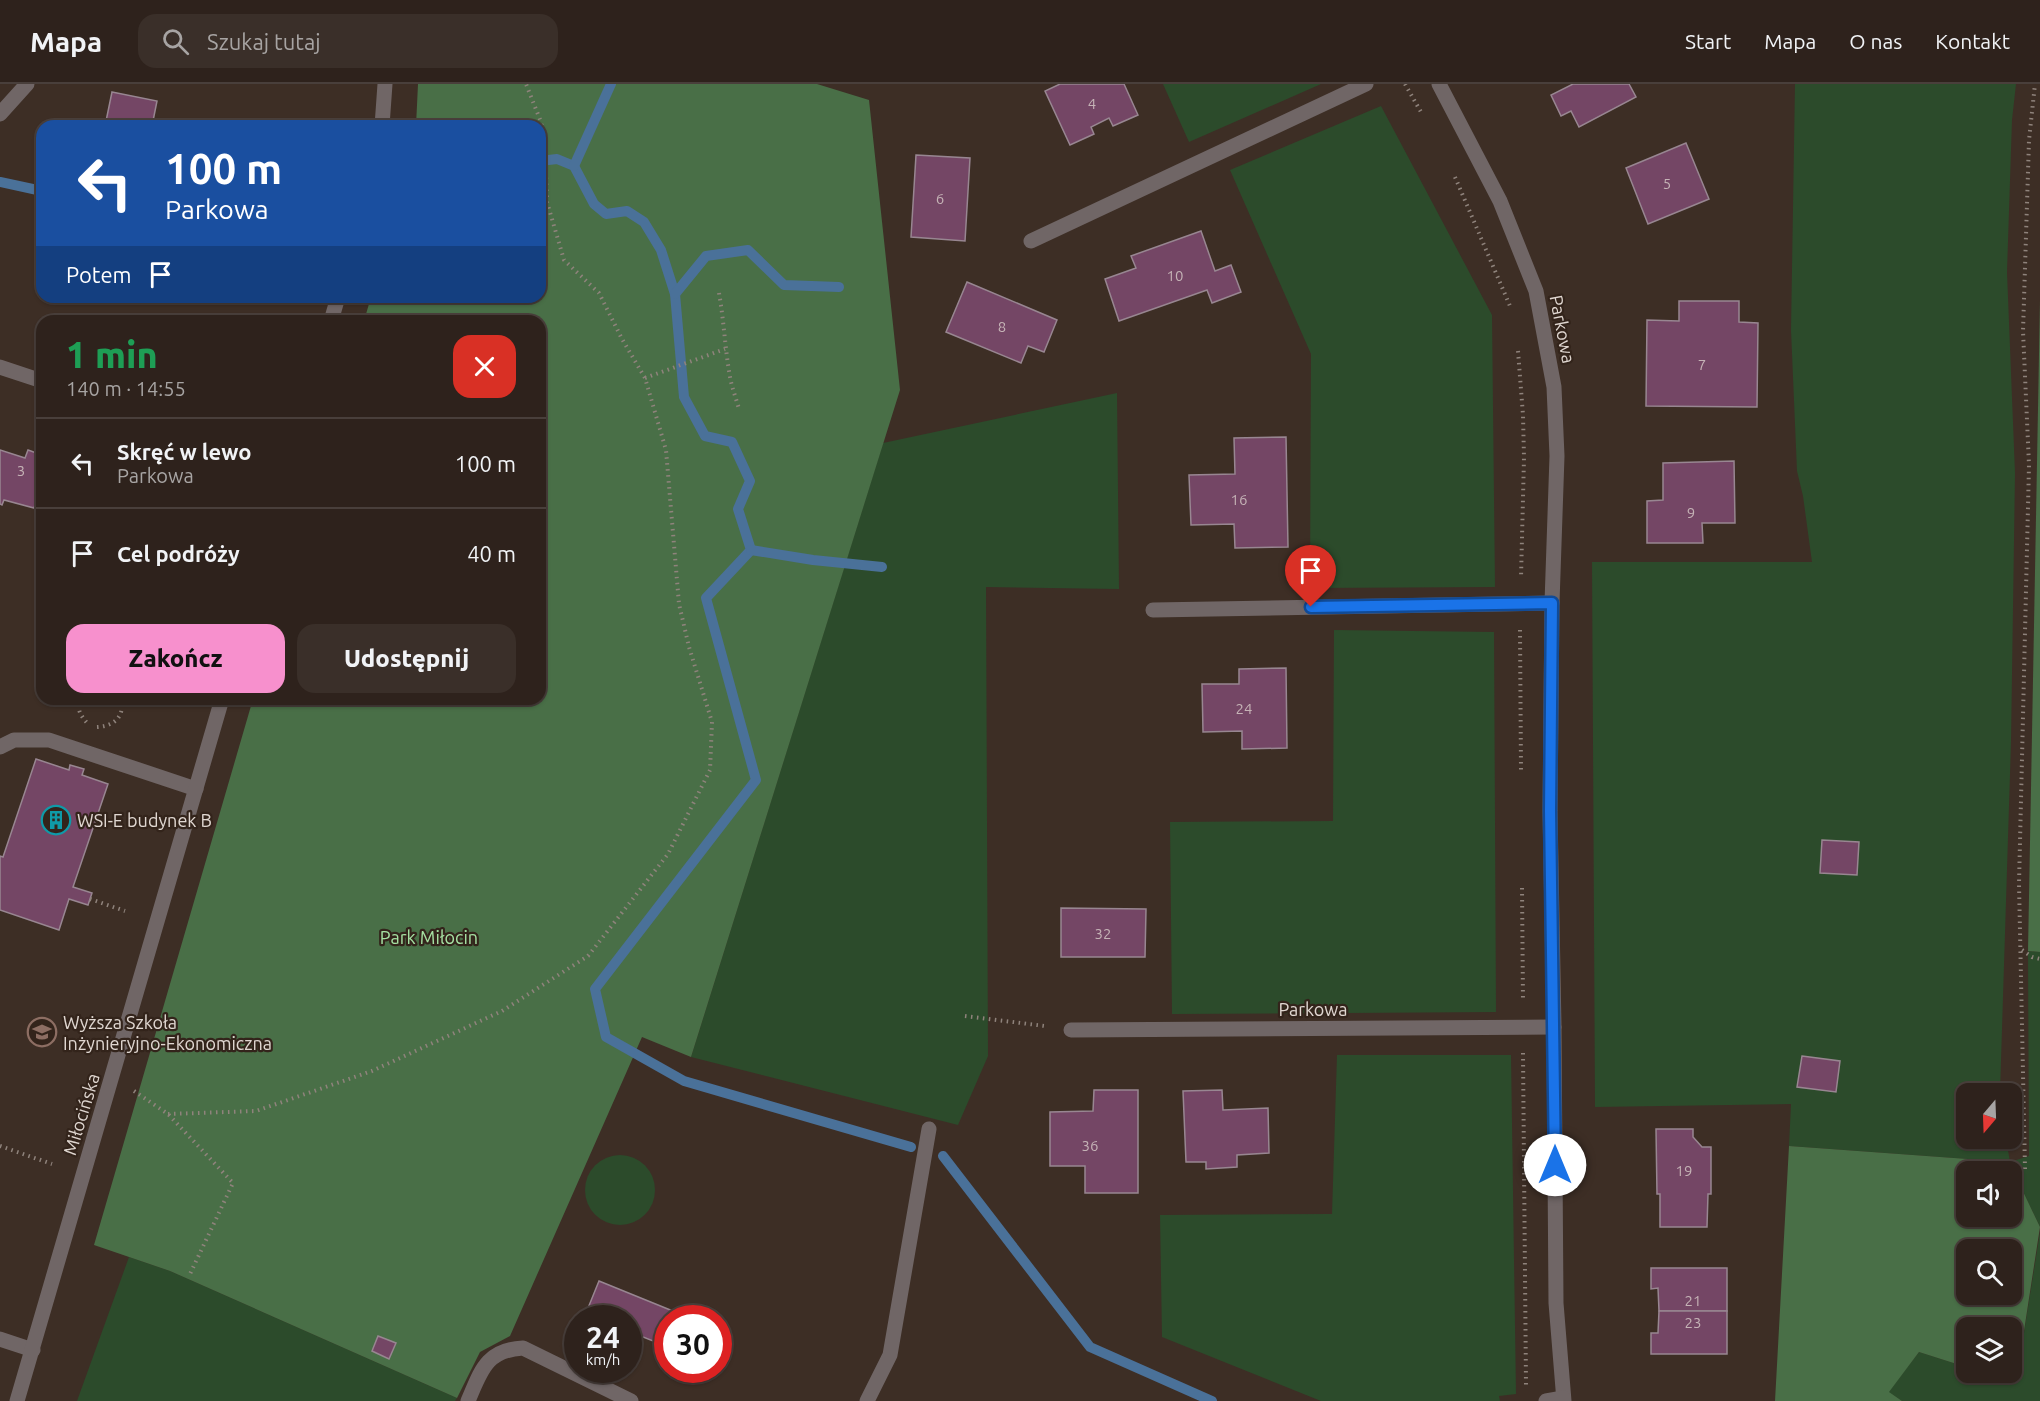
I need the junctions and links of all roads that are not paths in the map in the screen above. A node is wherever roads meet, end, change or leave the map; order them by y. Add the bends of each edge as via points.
1 (27, 84) edge
2 (385, 84) edge
3 (1366, 84) edge
4 (1439, 84) edge
5 (0, 114) edge
6 (382, 120) edge
7 (1031, 241) dead end
8 (0, 367) edge
9 (36, 379) edge
10 (1552, 603) junction
11 (1153, 610) dead end
12 (220, 705) edge
13 (0, 747) edge
14 (196, 789) junction
15 (1554, 1027) junction
16 (1071, 1030) road end
17 (929, 1130) dead end
18 (0, 1339) edge
19 (33, 1350) junction
20 (1564, 1399) edge
21 (17, 1401) edge
22 (468, 1401) edge
23 (631, 1401) edge
24 (867, 1401) edge
25 (1546, 1401) edge

1 - 5 street
2 - 6 street
3 - 7 street
4 - 10 street, Parkowa via 1500,201 1536,291 1554,387 1557,456
8 - 9 street
10 - 11 street
10 - 15 street, Parkowa
12 - 14 street, Miłocińska
13 - 14 street via 14,740 49,740
14 - 19 street, Miłocińska
15 - 16 street, Parkowa
15 - 20 street, Parkowa via 1556,1303
17 - 24 street via 890,1355
18 - 19 street
19 - 21 street, Miłocińska
20 - 25 street
22 - 23 street via 483,1367 492,1358 506,1349 523,1348

